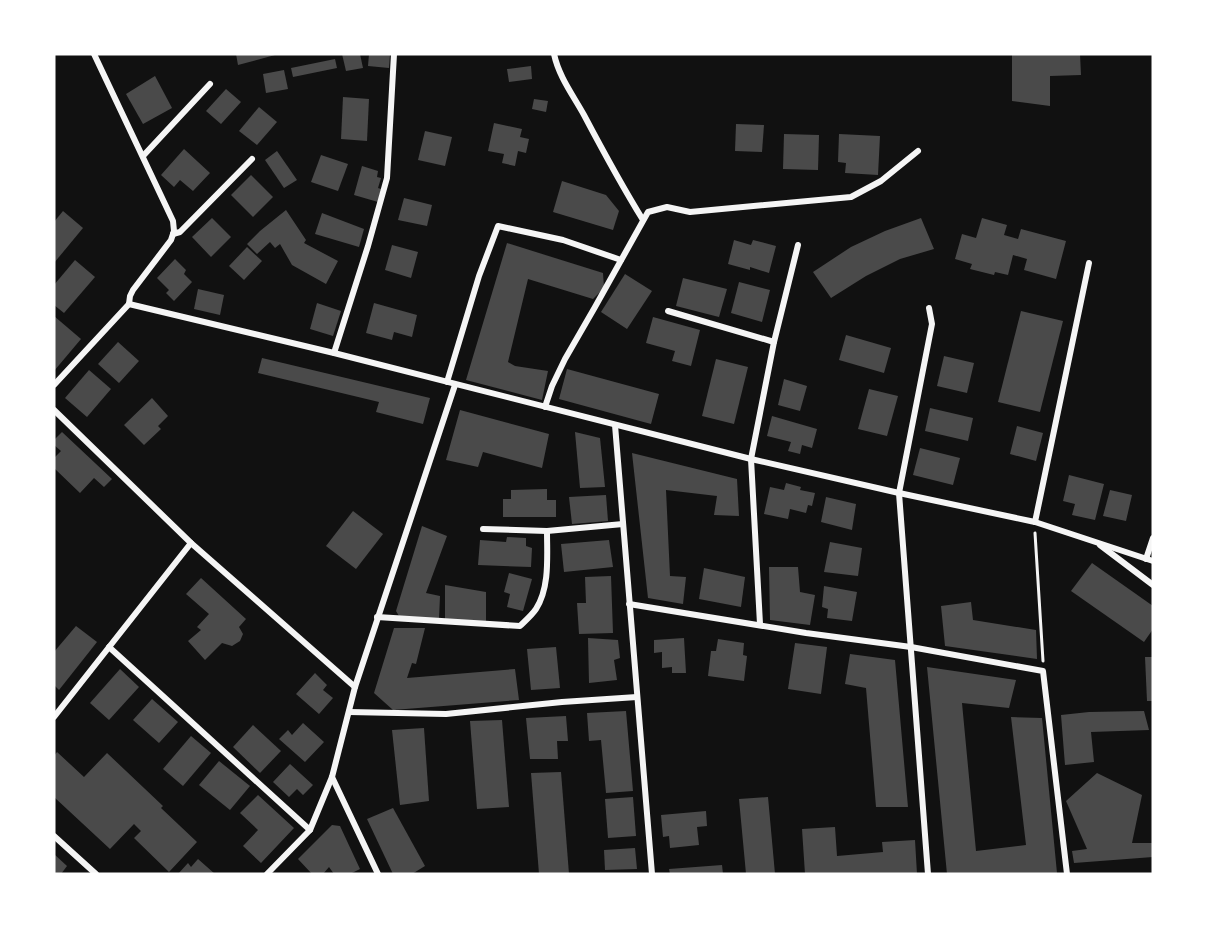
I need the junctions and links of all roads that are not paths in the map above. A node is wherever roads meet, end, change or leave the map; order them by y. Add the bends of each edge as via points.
1 (94, 54) edge
2 (394, 54) edge
3 (554, 54) edge
4 (210, 84) dead end
5 (918, 151) dead end
6 (142, 156) junction
7 (252, 159) dead end
8 (643, 220) junction
9 (173, 234) junction
10 (798, 245) dead end
11 (621, 260) junction
12 (1089, 263) dead end
13 (129, 304) junction
14 (929, 308) dead end
15 (668, 311) dead end
16 (774, 342) junction
17 (334, 353) junction
18 (447, 382) junction
19 (54, 385) edge
20 (456, 385) junction
21 (545, 407) junction
22 (54, 410) edge
23 (615, 425) junction
24 (751, 459) junction
25 (899, 493) junction
26 (1035, 522) junction
27 (623, 525) junction
28 (483, 529) dead end
29 (547, 531) junction
30 (1153, 538) edge
31 (1094, 542) junction
32 (191, 543) junction
33 (1146, 558) junction
34 (1153, 561) edge
35 (1153, 585) edge
36 (629, 604) junction
37 (377, 617) junction
38 (760, 624) junction
39 (109, 647) junction
40 (911, 647) junction
41 (355, 687) junction
42 (637, 697) junction
43 (349, 712) junction
44 (54, 717) edge
45 (332, 777) junction
46 (310, 830) junction
47 (54, 836) edge
48 (96, 874) edge
49 (267, 874) edge
50 (378, 874) edge
51 (652, 874) edge
52 (928, 874) edge
53 (1067, 874) edge

1 - 6 street
2 - 17 street via 387,178
3 - 8 street via 557,69
4 - 6 street
5 - 8 street via 881,181 851,197 690,212 667,207 648,212
6 - 9 street via 173,221
7 - 9 street via 180,232
8 - 11 street
9 - 13 street via 133,290
10 - 16 street
11 - 18 street via 563,240 498,226
11 - 21 street via 565,359
12 - 26 street
13 - 17 street
13 - 19 street
14 - 25 street via 932,324
15 - 16 street
16 - 24 street
17 - 18 street
18 - 20 street
20 - 21 street
20 - 37 street
21 - 23 street
22 - 32 street
23 - 24 street
23 - 27 street
24 - 25 street
24 - 38 street
25 - 26 street
25 - 40 street
26 - 31 street
27 - 29 street
27 - 36 street
28 - 29 street
29 - 37 street via 544,592 536,611 519,626
30 - 33 street
31 - 33 street
31 - 35 street
32 - 39 street
32 - 41 street
33 - 34 street
36 - 38 street
36 - 42 street
37 - 41 street
38 - 40 street
39 - 44 street
39 - 46 street
40 - 52 street
40 - 53 street via 1043,671
41 - 43 street
42 - 43 street via 446,714
42 - 51 street
43 - 45 street
45 - 46 street
45 - 50 street
46 - 49 street
47 - 48 street

